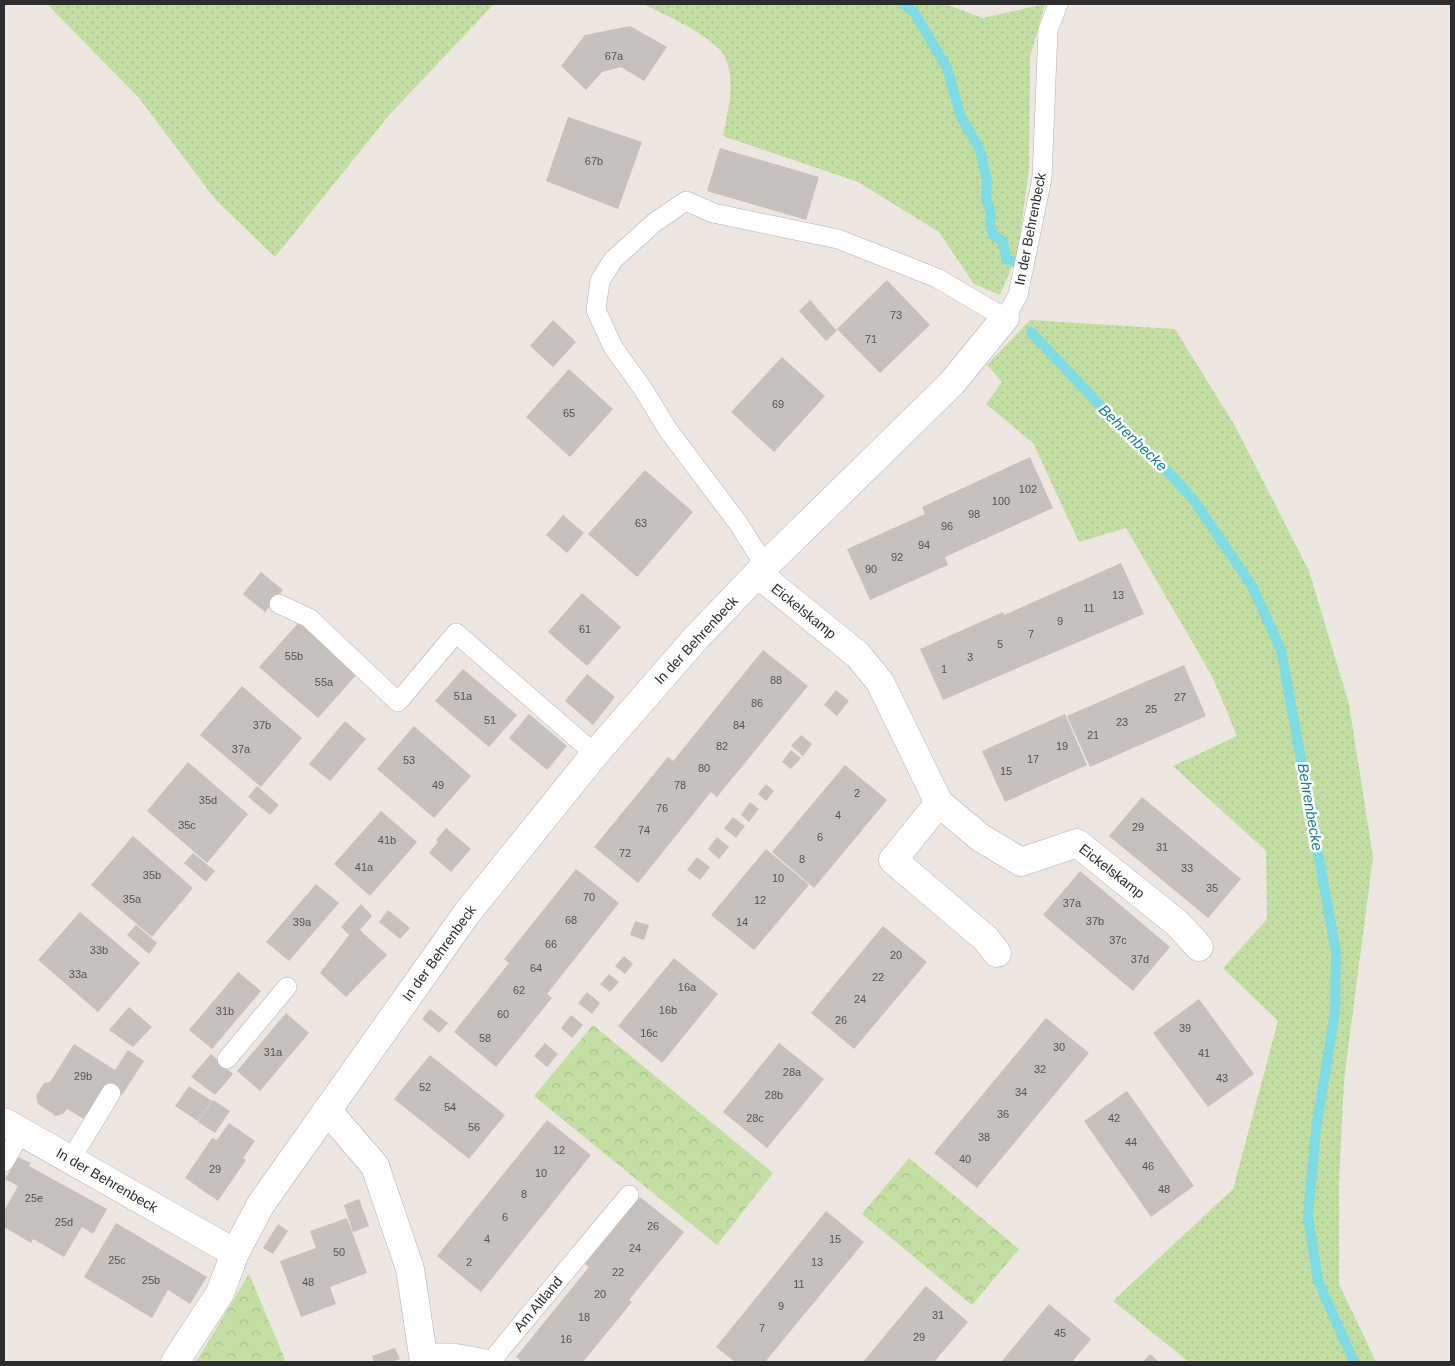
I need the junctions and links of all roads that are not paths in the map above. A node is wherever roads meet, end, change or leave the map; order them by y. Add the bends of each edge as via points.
1 (1058, 4) edge
2 (1005, 318) junction
3 (762, 570) junction
4 (279, 604) dead end
5 (595, 754) junction
6 (938, 803) junction
7 (1199, 947) dead end
8 (998, 953) dead end
9 (287, 987) dead end
10 (227, 1060) dead end
11 (111, 1093) dead end
12 (327, 1110) junction
13 (12, 1127) edge
14 (71, 1159) junction
15 (4, 1162) edge
16 (629, 1195) dead end
17 (235, 1253) junction
18 (424, 1358) edge
19 (175, 1362) edge

1 - 2 lane, In der Behrenbeck via 1048,30 1042,178 1018,295
2 - 3 street, In der Behrenbeck via 952,383
2 - 3 lane via 937,278 838,239 713,213 686,201 655,222 613,260 600,281 596,310 613,347 672,436 738,523
3 - 5 street, In der Behrenbeck via 696,638
3 - 6 street, Eickelskamp via 858,655 880,682
4 - 5 lane via 309,618 398,702 456,633
5 - 12 street, In der Behrenbeck via 467,913
6 - 7 street, Eickelskamp via 981,838 1020,862 1077,843 1177,923
6 - 8 street via 893,860 986,939
9 - 10 lane
11 - 14 lane
12 - 17 street, In der Behrenbeck via 260,1204
12 - 18 street, Am Altland via 374,1166 410,1269
13 - 14 street, In der Behrenbeck
13 - 15 lane
14 - 17 street, In der Behrenbeck
16 - 18 lane, Am Altland via 492,1360 454,1352
17 - 19 street, In der Behrenbeck via 220,1293

